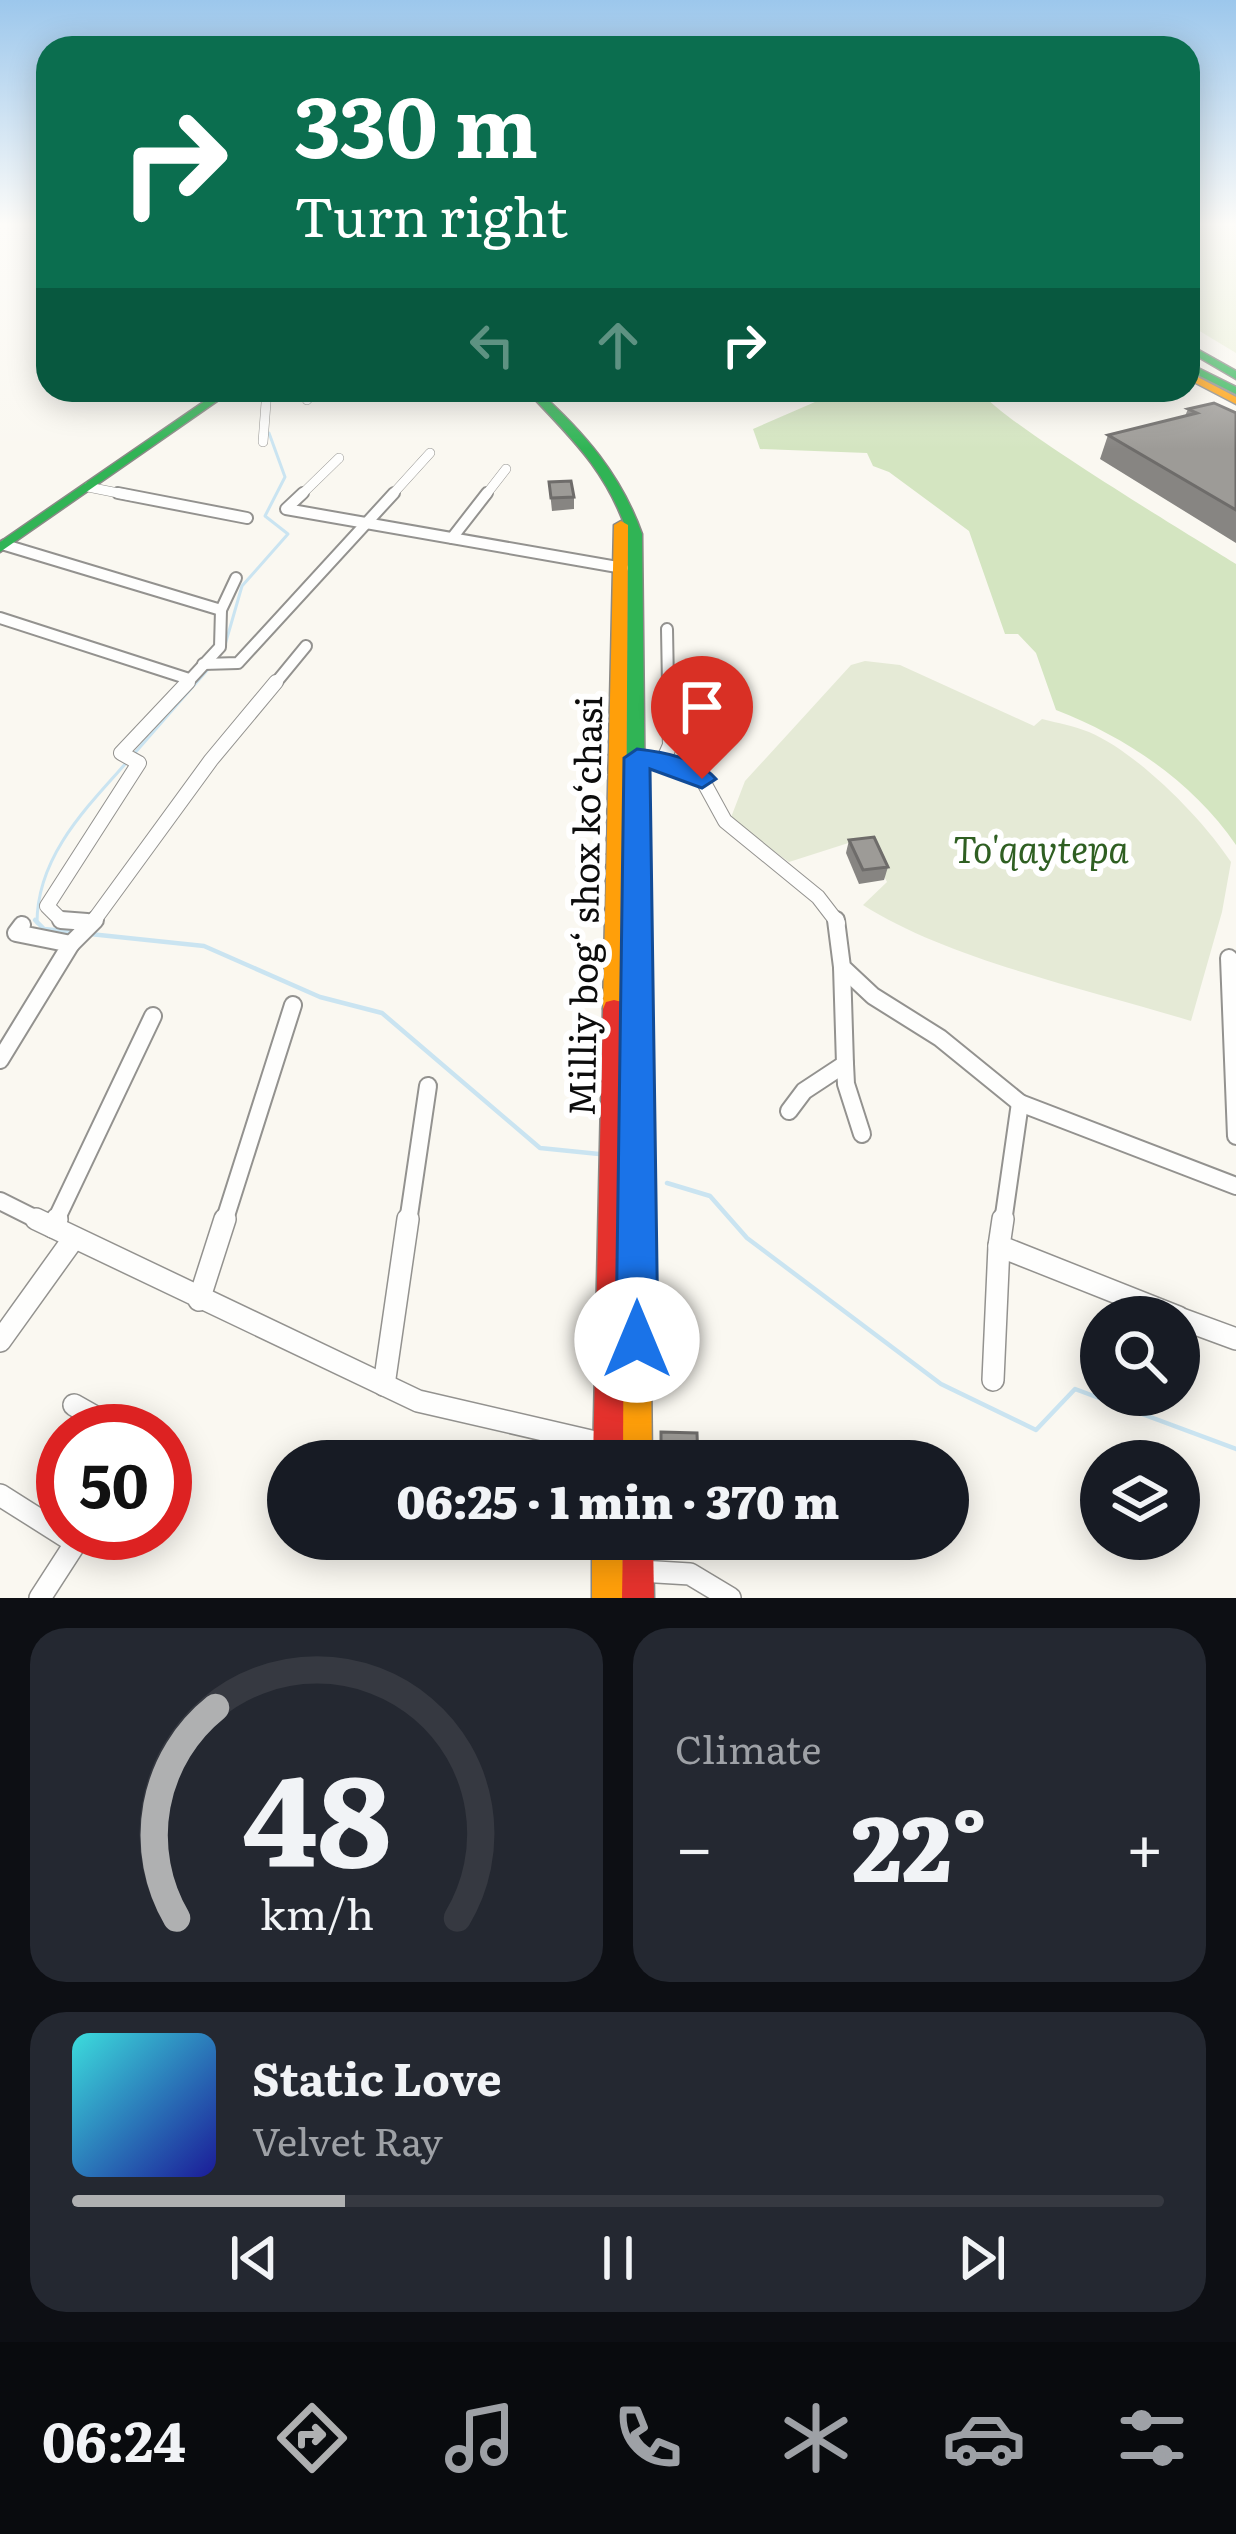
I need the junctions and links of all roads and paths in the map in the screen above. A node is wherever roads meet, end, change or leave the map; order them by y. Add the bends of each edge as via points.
1 (1200, 370) edge
2 (1236, 387) edge
3 (211, 402) edge
4 (264, 402) edge
5 (534, 402) edge
6 (544, 402) edge
7 (263, 442) dead end
8 (430, 453) dead end
9 (339, 458) dead end
10 (506, 469) dead end
11 (88, 487) junction
12 (247, 518) dead end
13 (363, 523) junction
14 (452, 538) junction
15 (2, 547) edge
16 (622, 568) junction
17 (236, 578) dead end
18 (221, 610) junction
19 (0, 619) edge
20 (667, 629) dead end
21 (306, 646) dead end
22 (628, 654) junction
23 (210, 664) junction
24 (189, 679) junction
25 (637, 758) junction
26 (663, 761) junction
27 (87, 922) junction
28 (22, 925) dead end
29 (71, 944) junction
30 (1229, 958) dead end
31 (842, 968) junction
32 (293, 1005) dead end
33 (153, 1016) dead end
34 (614, 1045) junction
35 (636, 1045) junction
36 (0, 1060) edge
37 (845, 1064) junction
38 (428, 1086) dead end
39 (1020, 1103) junction
40 (789, 1111) dead end
41 (862, 1134) dead end
42 (1236, 1136) edge
43 (1236, 1186) edge
44 (0, 1201) edge
45 (53, 1228) junction
46 (74, 1238) junction
47 (999, 1246) junction
48 (611, 1260) junction
49 (637, 1260) junction
50 (1125, 1296) edge
51 (199, 1300) junction
52 (1200, 1325) edge
53 (1236, 1339) edge
54 (0, 1341) edge
55 (993, 1380) dead end
56 (383, 1385) junction
57 (560, 1440) edge
58 (608, 1440) edge
59 (638, 1440) edge
60 (0, 1495) edge
61 (36, 1515) edge
62 (65, 1560) edge
63 (608, 1560) edge
64 (638, 1560) edge
65 (638, 1571) junction
66 (40, 1598) edge
67 (608, 1598) edge
68 (638, 1598) edge
69 (730, 1598) edge

1 - 2 main road
3 - 11 main road
4 - 7 street
5 - 16 main road, Milliy bog‘ shox ko‘chasi via 603,473 621,521
6 - 22 main road, Milliy bog‘ shox ko‘chasi via 596,450 628,507
8 - 13 street
9 - 13 street via 286,509
10 - 14 street
11 - 12 street
11 - 15 main road
13 - 14 street
13 - 23 street via 238,663
14 - 16 street
15 - 18 street
16 - 22 main road, Milliy bog‘ shox ko‘chasi
17 - 18 street
18 - 23 street via 220,647
19 - 24 street
20 - 26 street via 670,745
21 - 27 street via 211,760 107,907
22 - 25 main road, Milliy bog‘ shox ko‘chasi
22 - 34 main road, Milliy bog‘ shox ko‘chasi
23 - 24 street
24 - 27 street via 122,753 139,763 47,906 61,920
25 - 26 street
25 - 35 main road, Milliy bog‘ shox ko‘chasi
26 - 31 street via 702,779 725,821 818,897 839,924
27 - 29 street
28 - 29 street via 16,933
29 - 36 street
30 - 42 street
31 - 37 street
31 - 39 street
32 - 51 street
33 - 45 street
34 - 35 main road
34 - 48 main road, Milliy bog‘ shox ko‘chasi
35 - 49 main road, Milliy bog‘ shox ko‘chasi
37 - 40 street
37 - 41 street
38 - 56 street
39 - 43 street
39 - 47 street
44 - 45 street
45 - 46 street
46 - 51 street
46 - 54 street
47 - 50 street
47 - 55 street
48 - 49 main road
48 - 58 main road, Milliy bog‘ shox ko‘chasi
49 - 59 main road, Milliy bog‘ shox ko‘chasi
51 - 56 street
52 - 53 street
56 - 57 street
60 - 61 street
62 - 66 street
63 - 67 main road
64 - 65 main road
65 - 68 main road
65 - 69 street via 690,1574

